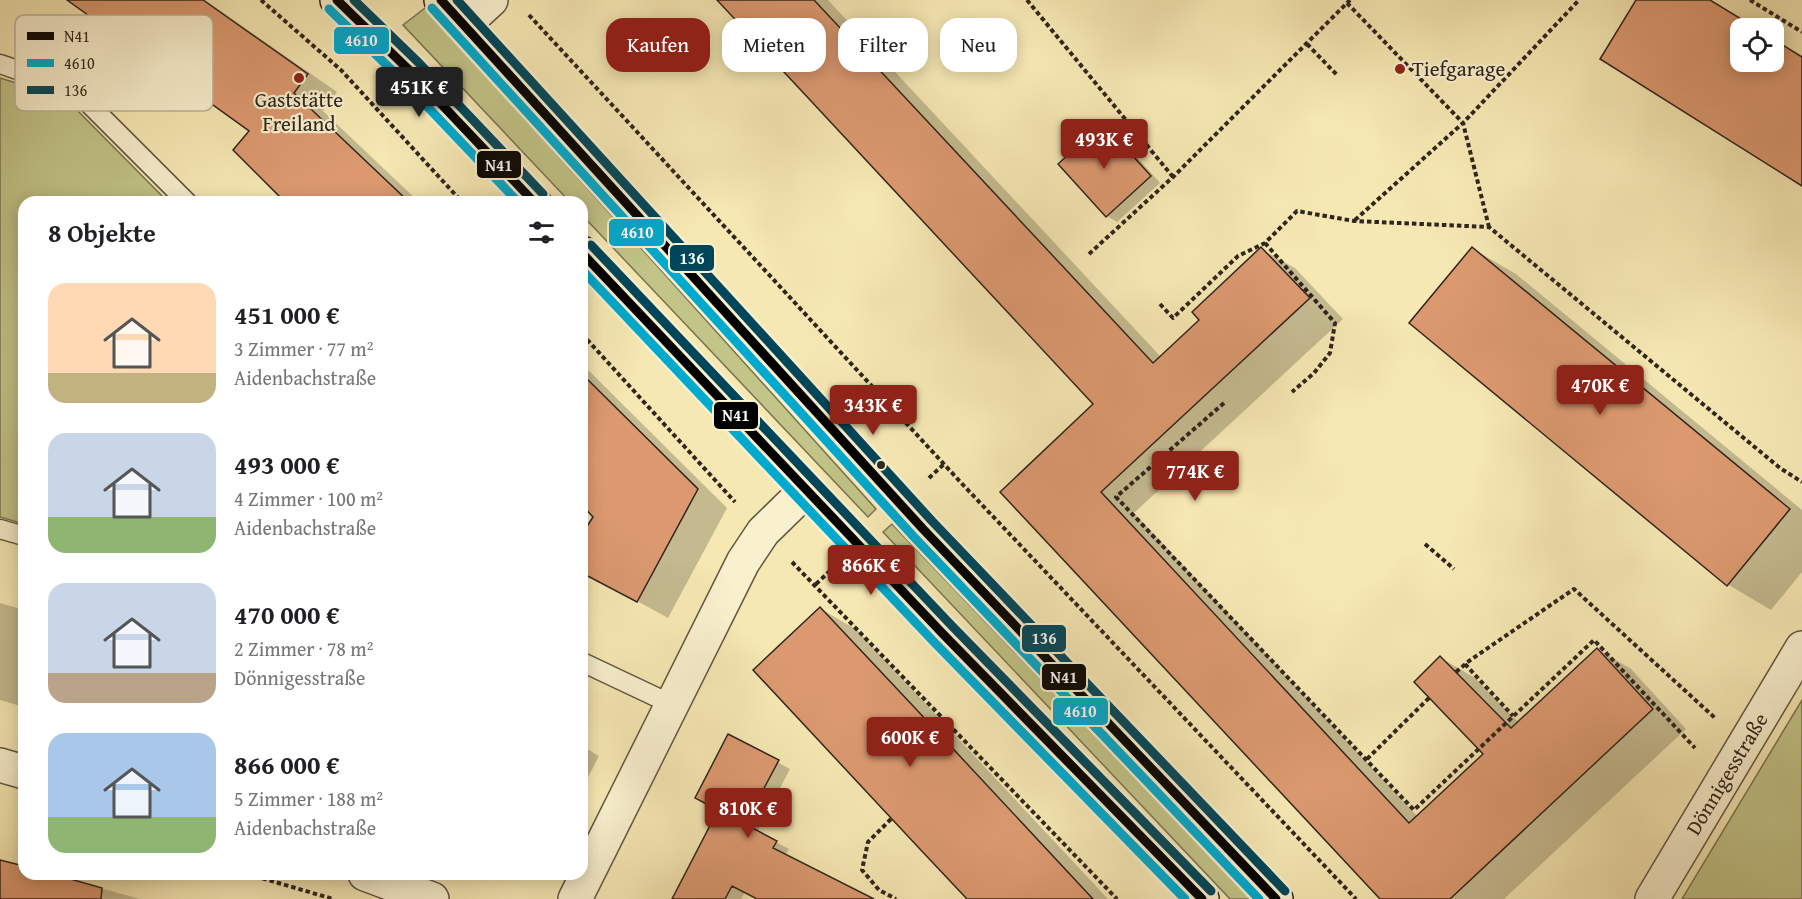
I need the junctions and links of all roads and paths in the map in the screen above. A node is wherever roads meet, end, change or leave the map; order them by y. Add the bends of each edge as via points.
1 (261, 0) edge
2 (337, 0) edge
3 (441, 0) edge
4 (491, 0) edge
5 (1027, 0) edge
6 (1579, 0) edge
7 (1750, 0) edge
8 (1348, 2) edge
9 (523, 9) dead end
10 (465, 25) junction
11 (1802, 32) edge
12 (1307, 44) junction
13 (0, 64) edge
14 (15, 69) edge
15 (1338, 76) dead end
16 (96, 111) edge
17 (1463, 123) junction
18 (1173, 177) junction
19 (181, 196) edge
20 (456, 196) edge
21 (528, 196) edge
22 (1354, 221) junction
23 (1489, 227) junction
24 (1265, 243) junction
25 (1089, 254) dead end
26 (588, 259) edge
27 (1160, 304) dead end
28 (588, 341) edge
29 (1292, 392) dead end
30 (1224, 403) dead end
31 (1802, 482) edge
32 (806, 490) junction
33 (0, 529) edge
34 (762, 532) junction
35 (18, 534) edge
36 (1425, 544) dead end
37 (1454, 570) dead end
38 (1802, 648) edge
39 (1466, 664) junction
40 (588, 665) edge
41 (1456, 672) dead end
42 (1429, 698) dead end
43 (673, 705) junction
44 (1513, 716) junction
45 (1672, 724) dead end
46 (1744, 744) junction
47 (1367, 759) junction
48 (0, 765) edge
49 (18, 770) edge
50 (891, 819) dead end
51 (588, 873) edge
52 (269, 880) edge
53 (381, 880) edge
54 (585, 880) edge
55 (334, 899) edge
56 (432, 899) edge
57 (575, 899) edge
58 (896, 899) edge
59 (1117, 899) edge
60 (1202, 899) edge
61 (1276, 899) edge
62 (1356, 899) edge
63 (1652, 899) edge

1 - 20 path via 341,70
2 - 21 main road
3 - 10 main road
4 - 10 main road
5 - 18 path
6 - 17 path
7 - 11 path
8 - 12 path
8 - 17 path
9 - 62 path via 959,480
10 - 61 main road via 923,529
12 - 15 path
12 - 18 path
13 - 14 lane
16 - 19 lane
17 - 22 path
17 - 23 path
18 - 25 path
22 - 23 path
22 - 24 path via 1297,211
23 - 31 path via 1780,468
24 - 27 path via 1238,256 1173,318
24 - 29 path via 1335,323 1330,353
26 - 32 main road
28 - 34 path
30 - 47 path via 1116,497
32 - 34 main road
32 - 60 main road
33 - 35 lane
34 - 43 main road via 743,562
34 - 59 path
36 - 37 path
38 - 46 main road, Dönnigesstraße
39 - 41 path
39 - 44 path
39 - 46 path via 1574,589
40 - 43 lane
42 - 47 path
43 - 51 main road
44 - 45 path via 1594,640
44 - 47 path via 1414,810
46 - 63 main road, Dönnigesstraße
48 - 49 main road
50 - 58 path via 868,842 862,870 879,890
52 - 55 path
53 - 56 main road
54 - 57 main road

